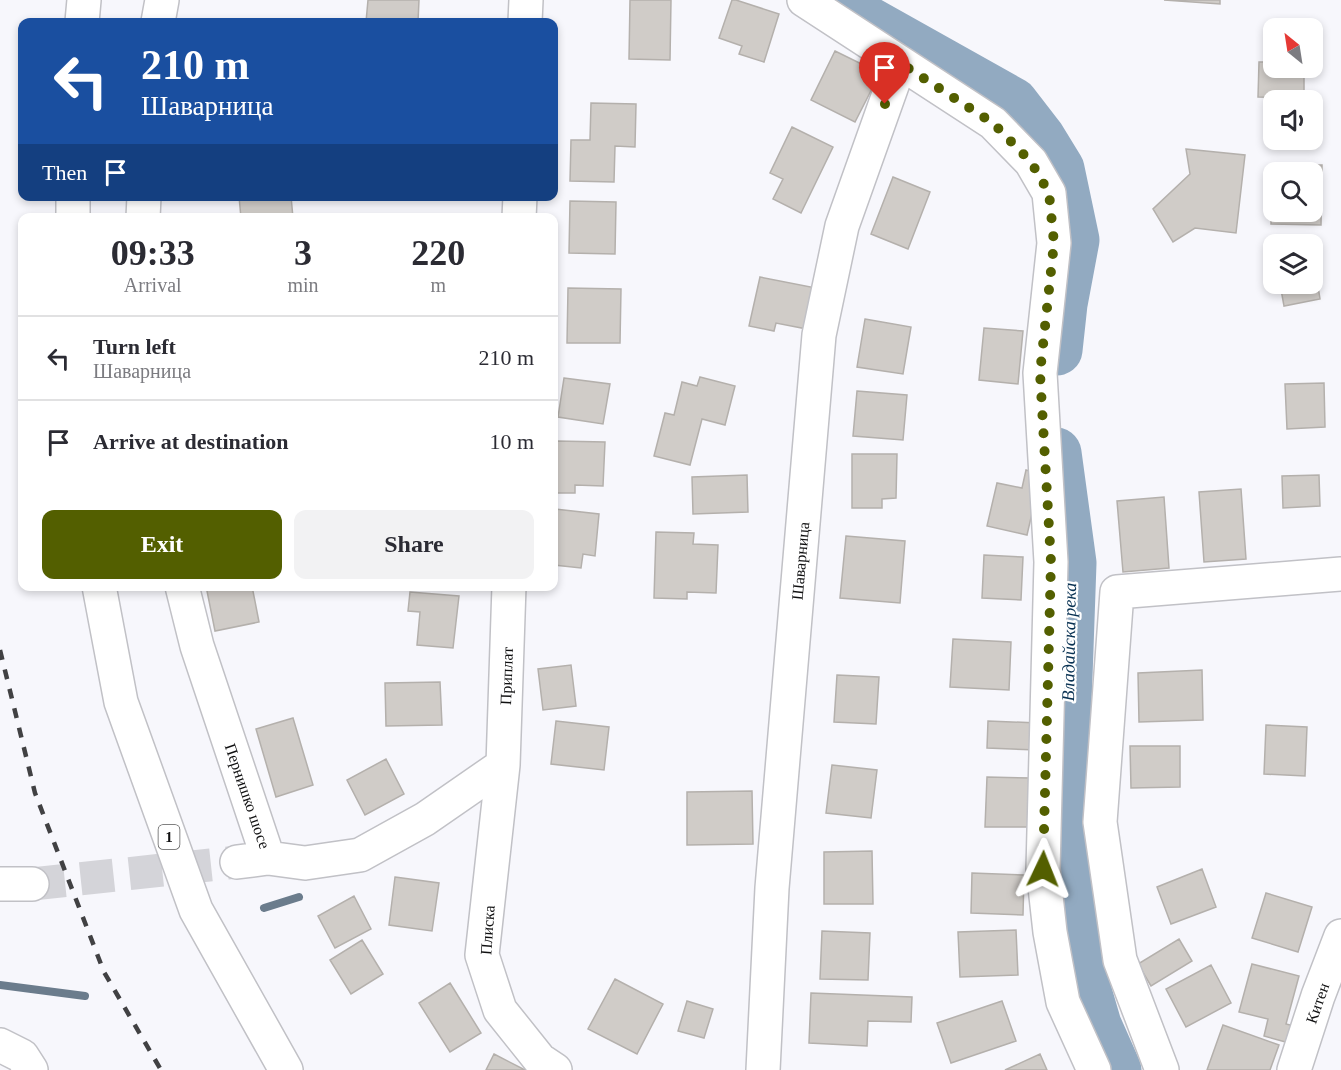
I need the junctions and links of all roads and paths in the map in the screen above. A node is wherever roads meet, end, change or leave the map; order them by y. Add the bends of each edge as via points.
1 (84, 0) edge
2 (162, 0) edge
3 (526, 0) edge
4 (804, 0) edge
5 (82, 18) edge
6 (159, 18) edge
7 (525, 18) edge
8 (900, 63) junction
9 (1341, 574) edge
10 (100, 591) edge
11 (183, 591) edge
12 (508, 591) edge
13 (503, 765) junction
14 (1341, 936) edge
15 (1330, 1000) edge
16 (0, 1045) edge
17 (31, 1070) edge
18 (286, 1070) edge
19 (555, 1070) edge
20 (763, 1070) edge
21 (1094, 1070) edge
22 (1162, 1070) edge
23 (1294, 1070) edge

1 - 5 main road
2 - 6 main road
3 - 7 main road
4 - 8 main road
8 - 20 main road, Шаварница via 842,226 819,335 773,877
8 - 21 main road via 993,123 1031,162 1049,193 1054,243 1040,373 1051,562 1043,869 1063,1002
9 - 22 main road via 1117,592 1100,822 1120,960
10 - 18 main road, 1 via 121,702 196,910
11 - 13 main road, Пернишко шосе via 253,860 305,863 360,855 425,819
12 - 13 main road, Приплат
13 - 19 main road, Плиска via 482,955 500,1010 540,1060
14 - 15 main road, Китен
15 - 23 main road, Китен
16 - 17 main road via 22,1056

